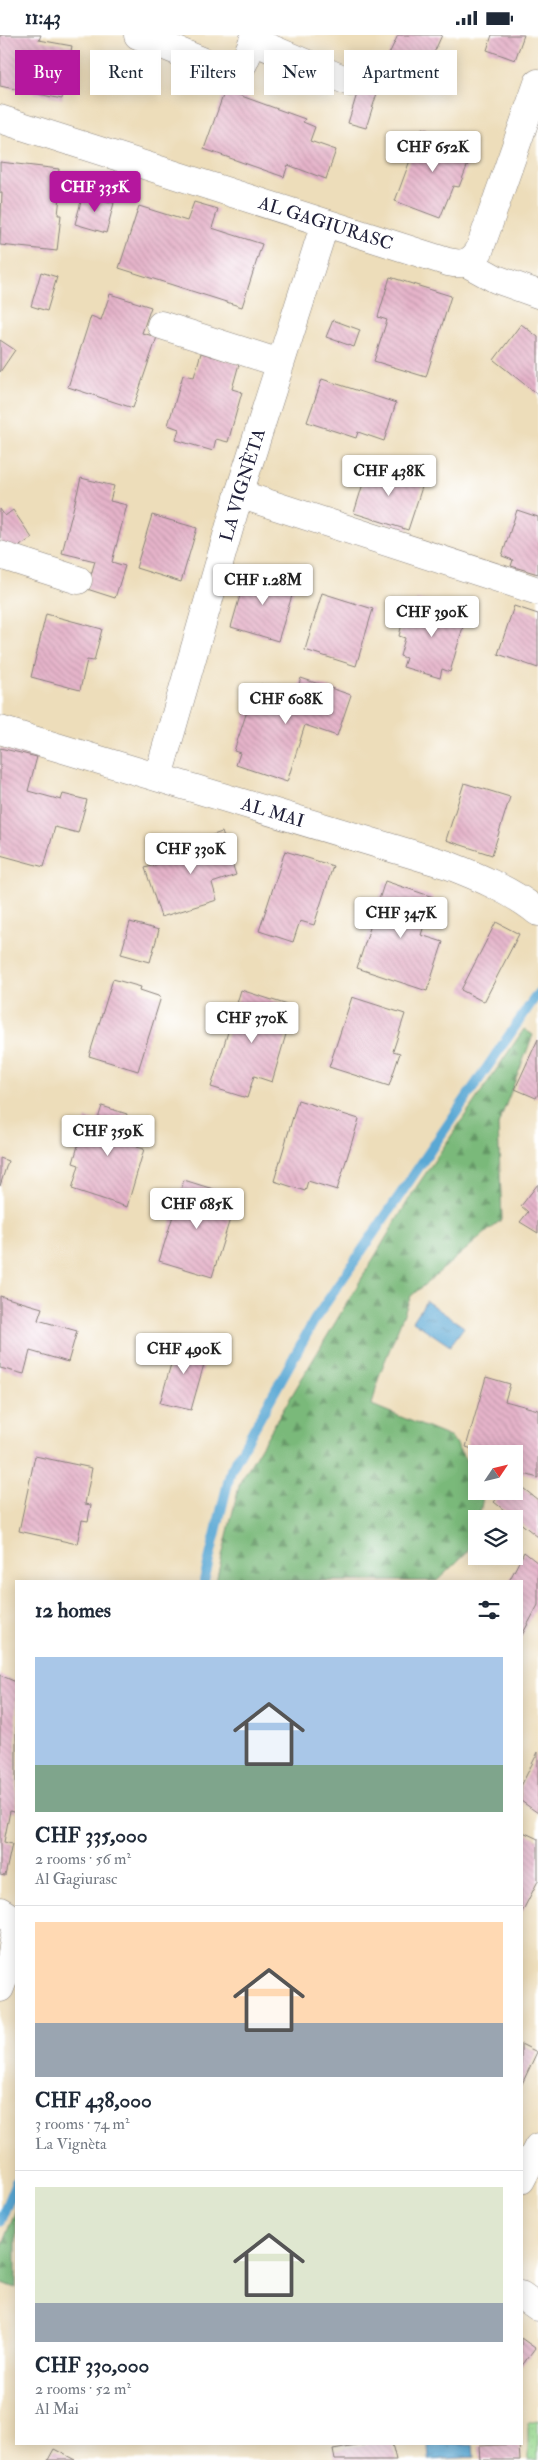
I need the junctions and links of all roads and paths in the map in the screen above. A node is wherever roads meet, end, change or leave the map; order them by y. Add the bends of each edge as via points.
1 (138, 35) edge
2 (254, 38) edge
3 (189, 45) edge
4 (344, 79) edge
5 (538, 83) edge
6 (0, 119) edge
7 (325, 223) junction
8 (467, 263) junction
9 (538, 293) edge
10 (161, 325) dead end
11 (280, 363) junction
12 (239, 494) junction
13 (0, 555) edge
14 (78, 579) dead end
15 (538, 591) edge
16 (0, 731) edge
17 (158, 777) junction
18 (538, 912) edge
19 (0, 1911) edge
20 (15, 1920) edge
21 (15, 1934) edge
22 (0, 1987) edge
23 (538, 2147) edge
24 (523, 2176) edge
25 (523, 2296) edge
26 (538, 2307) edge

1 - 3 street
2 - 3 street via 243,63 234,70 219,68
2 - 4 street
5 - 8 street via 479,251
6 - 7 street, AL GAGIURASC
7 - 8 street, AL GAGIURASC via 448,262
7 - 11 street, LA VIGNÈTA
8 - 9 street via 496,279
10 - 11 street
11 - 12 street, LA VIGNÈTA
12 - 15 street
12 - 17 street, LA VIGNÈTA
13 - 14 street
16 - 17 street, AL MAI
17 - 18 street, AL MAI via 448,865 503,889
19 - 20 street
21 - 22 street
23 - 24 street
25 - 26 street

